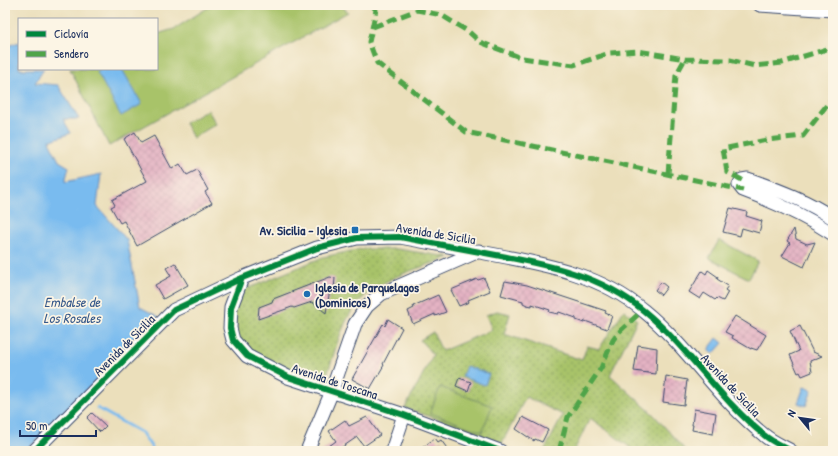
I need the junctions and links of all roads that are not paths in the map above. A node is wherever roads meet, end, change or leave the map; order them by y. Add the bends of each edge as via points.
1 (760, 5) edge
2 (833, 10) edge
3 (833, 218) edge
4 (833, 234) edge
5 (479, 252) junction
6 (242, 278) junction
7 (331, 390) junction
8 (404, 415) junction
9 (34, 451) edge
10 (307, 451) edge
11 (392, 451) edge
12 (500, 451) edge
13 (790, 451) edge

1 - 2 street
3 - 4 street via 816,207 748,179 742,180 739,185 743,190 810,218
5 - 6 street, Avenida de Sicilia via 400,237 357,238 317,248
5 - 7 street via 381,294 367,306 355,324
5 - 13 street, Avenida de Sicilia via 551,265 585,276 643,310 668,333 744,417 765,436
6 - 7 street, Avenida de Toscana via 229,318 233,340 247,356 288,377
6 - 9 street, Avenida de Sicilia via 174,310
7 - 8 street, Avenida de Toscana
7 - 10 street via 312,444
8 - 11 street
8 - 12 street, Avenida de Toscana

